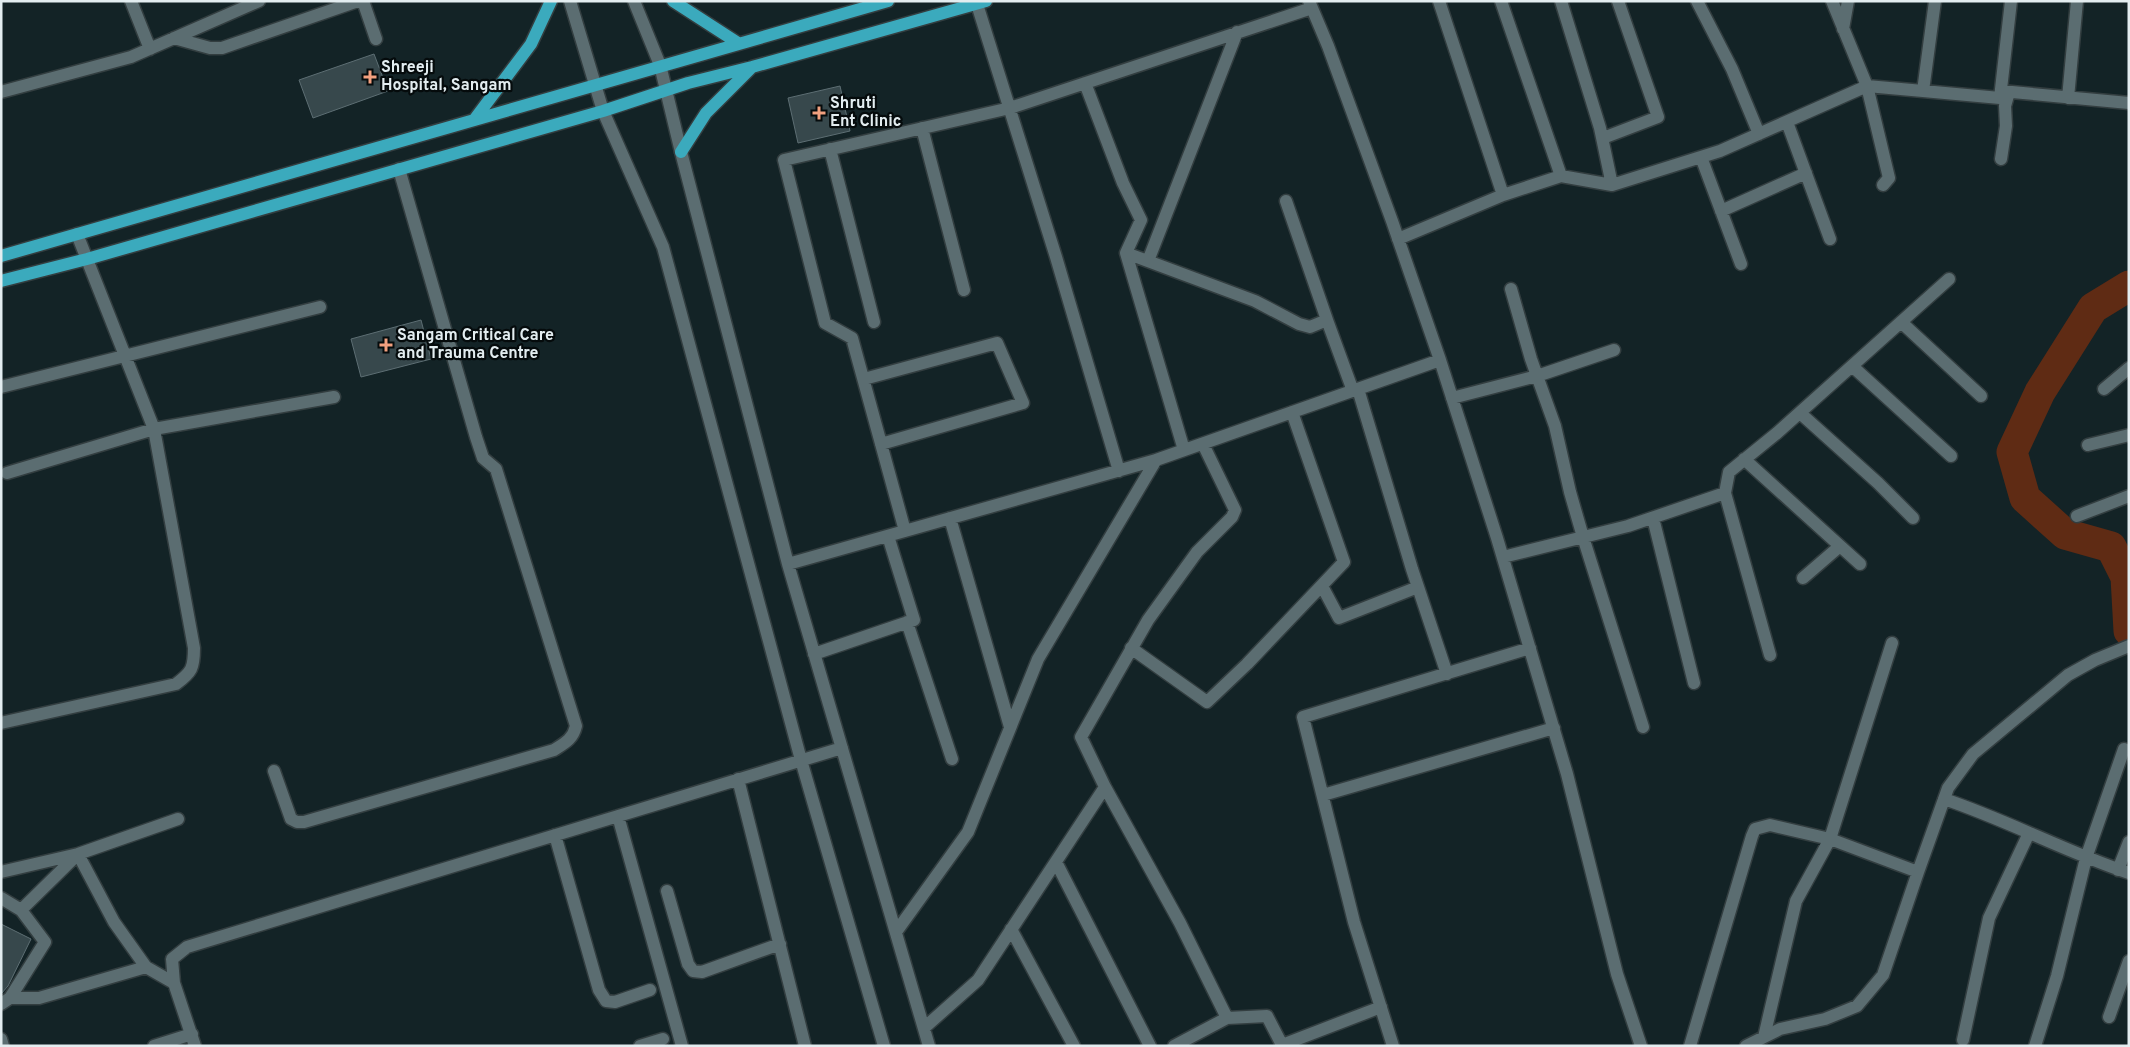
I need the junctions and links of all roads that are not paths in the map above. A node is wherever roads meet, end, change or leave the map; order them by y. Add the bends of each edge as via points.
1 (131, 1) edge
2 (259, 1) edge
3 (358, 1) edge
4 (363, 1) edge
5 (551, 1) edge
6 (570, 1) edge
7 (634, 1) edge
8 (674, 1) edge
9 (888, 1) edge
10 (1439, 1) edge
11 (1501, 1) edge
12 (1561, 1) edge
13 (1618, 1) edge
14 (1696, 1) edge
15 (1832, 1) edge
16 (1848, 1) edge
17 (1935, 1) edge
18 (2011, 1) edge
19 (2077, 1) edge
20 (980, 2) edge
21 (1311, 5) edge
22 (1843, 29) junction
23 (1237, 32) junction
24 (174, 38) junction
25 (376, 39) dead end
26 (738, 43) junction
27 (150, 49) junction
28 (660, 65) junction
29 (752, 67) junction
30 (1085, 82) junction
31 (595, 85) junction
32 (1867, 86) junction
33 (666, 90) junction
34 (1922, 91) junction
35 (1, 92) edge
36 (2005, 92) junction
37 (2068, 98) junction
38 (2129, 103) edge
39 (1010, 108) junction
40 (603, 111) junction
41 (474, 120) junction
42 (1787, 122) junction
43 (922, 128) junction
44 (1759, 134) junction
45 (1603, 138) junction
46 (830, 149) junction
47 (681, 152) junction
48 (1701, 157) junction
49 (2001, 159) dead end
50 (400, 169) junction
51 (1806, 173) junction
52 (1561, 176) junction
53 (1612, 185) junction
54 (1882, 185) dead end
55 (1503, 194) junction
56 (1286, 201) dead end
57 (1721, 211) junction
58 (77, 234) junction
59 (1398, 238) junction
60 (1830, 239) dead end
61 (1126, 252) junction
62 (1, 256) edge
63 (86, 259) junction
64 (1148, 261) junction
65 (1741, 264) dead end
66 (1949, 279) dead end
67 (1, 281) edge
68 (1511, 289) dead end
69 (964, 290) dead end
70 (320, 307) dead end
71 (1327, 320) junction
72 (874, 322) dead end
73 (1901, 322) junction
74 (1614, 350) dead end
75 (126, 357) junction
76 (1440, 360) junction
77 (1852, 366) junction
78 (2129, 368) edge
79 (1537, 376) junction
80 (864, 379) junction
81 (1, 387) edge
82 (2104, 389) dead end
83 (1356, 390) junction
84 (1981, 396) dead end
85 (334, 397) dead end
86 (1452, 398) junction
87 (1292, 412) junction
88 (1800, 413) junction
89 (154, 429) junction
90 (2129, 435) edge
91 (881, 444) junction
92 (1203, 444) junction
93 (2088, 445) dead end
94 (1184, 450) junction
95 (1951, 456) dead end
96 (1156, 460) junction
97 (1744, 460) junction
98 (1119, 470) junction
99 (7, 473) dead end
100 (1725, 493) junction
101 (2129, 496) edge
102 (2077, 516) dead end
103 (950, 518) junction
104 (1653, 518) junction
105 (1913, 518) dead end
106 (905, 531) junction
107 (888, 536) junction
108 (1583, 537) junction
109 (1840, 546) junction
110 (1503, 557) junction
111 (788, 564) junction
112 (1860, 564) dead end
113 (1802, 578) dead end
114 (1322, 586) junction
115 (1418, 587) junction
116 (907, 622) junction
117 (1892, 643) dead end
118 (2129, 646) edge
119 (1131, 648) junction
120 (1530, 648) junction
121 (814, 654) junction
122 (1770, 655) dead end
123 (1447, 674) junction
124 (1694, 683) dead end
125 (1, 723) edge
126 (1010, 727) junction
127 (1643, 727) dead end
128 (1554, 728) junction
129 (842, 748) junction
130 (2124, 748) dead end
131 (952, 759) dead end
132 (801, 760) junction
133 (274, 771) dead end
134 (738, 779) junction
135 (1105, 788) junction
136 (1322, 795) junction
137 (1944, 799) junction
138 (618, 816) junction
139 (178, 819) dead end
140 (2029, 833) junction
141 (555, 835) junction
142 (1830, 839) junction
143 (2129, 842) edge
144 (78, 854) junction
145 (2086, 858) junction
146 (1056, 862) junction
147 (1, 872) edge
148 (1918, 872) junction
149 (2123, 872) edge
150 (667, 891) dead end
151 (1, 898) edge
152 (21, 910) junction
153 (1011, 929) junction
154 (896, 932) junction
155 (780, 944) junction
156 (2129, 961) edge
157 (146, 967) junction
158 (174, 983) junction
159 (650, 990) dead end
160 (6, 1001) edge
161 (1381, 1007) junction
162 (2109, 1017) dead end
163 (1227, 1018) junction
164 (924, 1028) junction
165 (1764, 1037) junction
166 (1, 1039) edge
167 (663, 1039) dead end
168 (193, 1040) edge
169 (1963, 1040) dead end
170 (3, 1046) edge
171 (154, 1046) edge
172 (640, 1046) edge
173 (682, 1046) edge
174 (805, 1046) edge
175 (884, 1046) edge
176 (929, 1046) edge
177 (1074, 1046) edge
178 (1150, 1046) edge
179 (1174, 1046) edge
180 (1393, 1046) edge
181 (1641, 1046) edge
182 (1690, 1046) edge
183 (1746, 1046) edge
184 (2035, 1046) edge

1 - 27 street
2 - 24 street
3 - 24 street via 222,48
4 - 25 street
5 - 41 main road via 531,44
6 - 31 street
7 - 28 street
8 - 26 main road
9 - 26 main road
10 - 55 street
11 - 52 street
12 - 45 street
13 - 45 street via 1658,116
14 - 44 street via 1732,70
15 - 22 street
16 - 22 street
17 - 34 street
18 - 36 street
19 - 37 street
20 - 29 main road
20 - 39 street
21 - 23 street
21 - 59 street
22 - 32 street
23 - 30 street
23 - 64 street
24 - 27 street
26 - 28 main road
27 - 35 street
28 - 31 main road
28 - 33 street
29 - 33 main road
29 - 47 main road via 706,113
30 - 39 street
30 - 61 street via 1123,183 1141,220
31 - 40 street
31 - 41 main road
32 - 34 street
32 - 42 street
32 - 54 street via 1889,178
33 - 40 main road
33 - 47 street
34 - 36 street via 2000,98
36 - 37 street
36 - 49 street via 2006,126
37 - 38 street
39 - 43 street
39 - 98 street
40 - 50 main road
40 - 132 street via 663,247
41 - 58 main road
42 - 44 street
42 - 51 street
43 - 46 street
43 - 69 street
44 - 48 street
45 - 53 street
46 - 72 street
46 - 80 street via 784,160 825,323 852,338
47 - 111 street
48 - 53 street
48 - 57 street
50 - 63 main road
50 - 133 street via 476,437 483,458 496,469 576,726 574,735 554,750 304,822 291,820
51 - 57 street
51 - 60 street
52 - 53 street
52 - 55 street
55 - 59 street
56 - 71 street
57 - 65 street
58 - 62 main road
58 - 63 street
59 - 76 street
61 - 64 street
61 - 94 street
63 - 67 main road
63 - 75 street
64 - 71 street via 1255,300 1299,324 1310,326
66 - 73 street
68 - 79 street
70 - 75 street
71 - 83 street
73 - 77 street
73 - 84 street
74 - 79 street
75 - 81 street
75 - 89 street
76 - 83 street
76 - 86 street
77 - 88 street
77 - 95 street
78 - 82 street
79 - 86 street
79 - 108 street via 1555,426
80 - 91 street
80 - 91 street via 997,342 1023,404
83 - 87 street
83 - 115 street
85 - 89 street
86 - 110 street
87 - 92 street
87 - 114 street via 1344,562
88 - 97 street
88 - 105 street
89 - 99 street
89 - 125 street via 194,648 190,674 176,684
90 - 93 street
91 - 106 street
92 - 94 street
92 - 119 street via 1236,510 1197,552
94 - 96 street
96 - 98 street
96 - 126 street via 1038,659
97 - 100 street via 1729,472
97 - 109 street
98 - 103 street
100 - 104 street
100 - 122 street
101 - 102 street
103 - 106 street
103 - 126 street
104 - 108 street
104 - 124 street
106 - 107 street
107 - 111 street
107 - 116 street via 914,620
108 - 110 street
108 - 127 street
109 - 112 street
109 - 113 street
110 - 120 street
111 - 121 street
114 - 115 street via 1339,618
114 - 119 street via 1207,702
115 - 123 street
116 - 121 street
116 - 131 street
117 - 142 street
118 - 137 street via 2068,675 1973,754 1948,788
119 - 135 street via 1082,737
120 - 123 street
120 - 128 street
121 - 129 street
123 - 136 street via 1303,717
126 - 154 street via 968,832
128 - 136 street
128 - 181 street via 1617,974
129 - 132 street
129 - 154 street
130 - 145 street
132 - 134 street
132 - 175 street
134 - 138 street
134 - 155 street
135 - 146 street
135 - 163 street via 1180,923
136 - 161 street via 1354,922
137 - 140 street
137 - 148 street
138 - 141 street
138 - 173 street
139 - 144 street
140 - 145 street
140 - 169 street via 1989,918
141 - 158 street via 187,947 172,958
141 - 159 street via 599,990 606,1001 615,1002
142 - 148 street
142 - 165 street via 1796,901
142 - 182 street via 1770,825 1755,829
143 - 149 street
144 - 147 street
144 - 152 street
144 - 157 street via 114,922
145 - 149 street
145 - 184 street via 2057,976
146 - 153 street
146 - 178 street
148 - 165 street via 1883,975 1857,1006 1825,1019 1780,1029
150 - 155 street via 688,964 693,971 702,972
151 - 152 street
152 - 160 street via 45,942
153 - 164 street via 978,980
153 - 177 street
154 - 164 street
155 - 174 street
156 - 162 street
157 - 158 street
157 - 160 street via 39,998
158 - 168 street
161 - 163 street via 1282,1045 1267,1016
161 - 180 street
163 - 179 street
164 - 176 street
165 - 183 street
166 - 170 street
167 - 172 street
168 - 171 street

